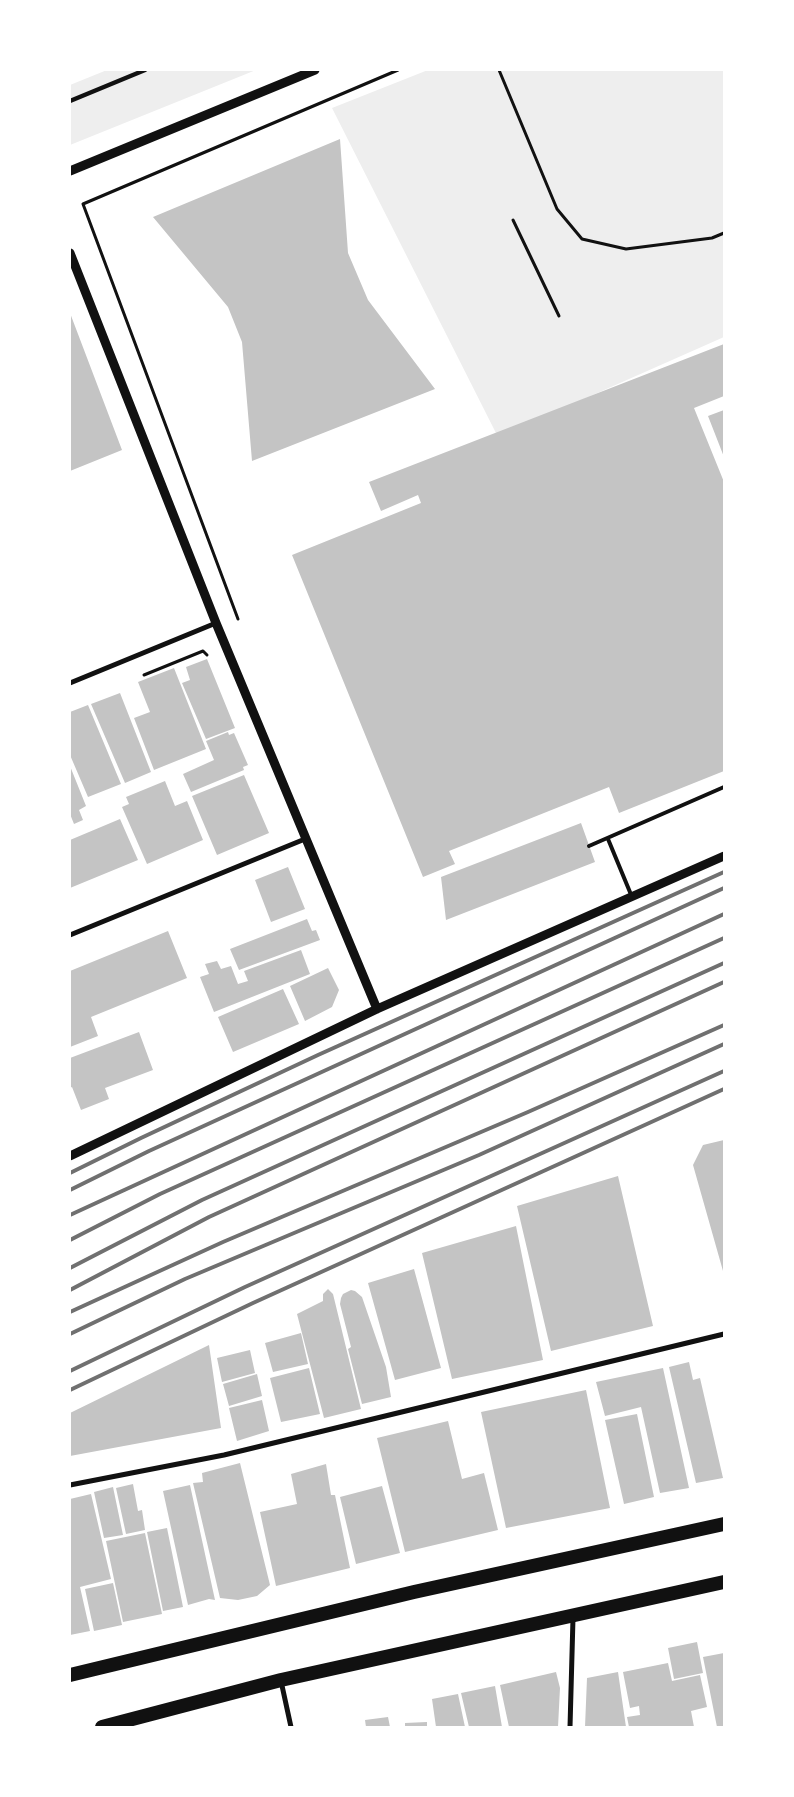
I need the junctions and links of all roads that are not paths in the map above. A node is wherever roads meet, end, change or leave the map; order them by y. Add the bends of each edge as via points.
1 (145, 70) edge
2 (315, 70) edge
3 (70, 101) edge
4 (70, 171) edge
5 (70, 254) edge
6 (216, 623) junction
7 (70, 683) edge
8 (724, 787) edge
9 (305, 838) junction
10 (608, 838) junction
11 (589, 846) dead end
12 (724, 856) edge
13 (632, 897) junction
14 (70, 935) edge
15 (377, 1009) junction
16 (70, 1156) edge
17 (724, 1334) edge
18 (70, 1485) edge
19 (724, 1524) edge
20 (724, 1582) edge
21 (574, 1614) junction
22 (70, 1675) edge
23 (281, 1680) junction
24 (102, 1727) edge
25 (291, 1727) edge
26 (570, 1727) edge

1 - 3 street
2 - 4 street
5 - 6 street
6 - 7 street
6 - 9 street
8 - 10 lane
9 - 14 street
9 - 15 street
10 - 11 lane
10 - 13 lane
12 - 13 street
13 - 15 street
15 - 16 street
17 - 18 street via 224,1455
19 - 22 highway via 414,1592
20 - 21 highway
21 - 23 highway
21 - 26 street
23 - 24 highway
23 - 25 street

